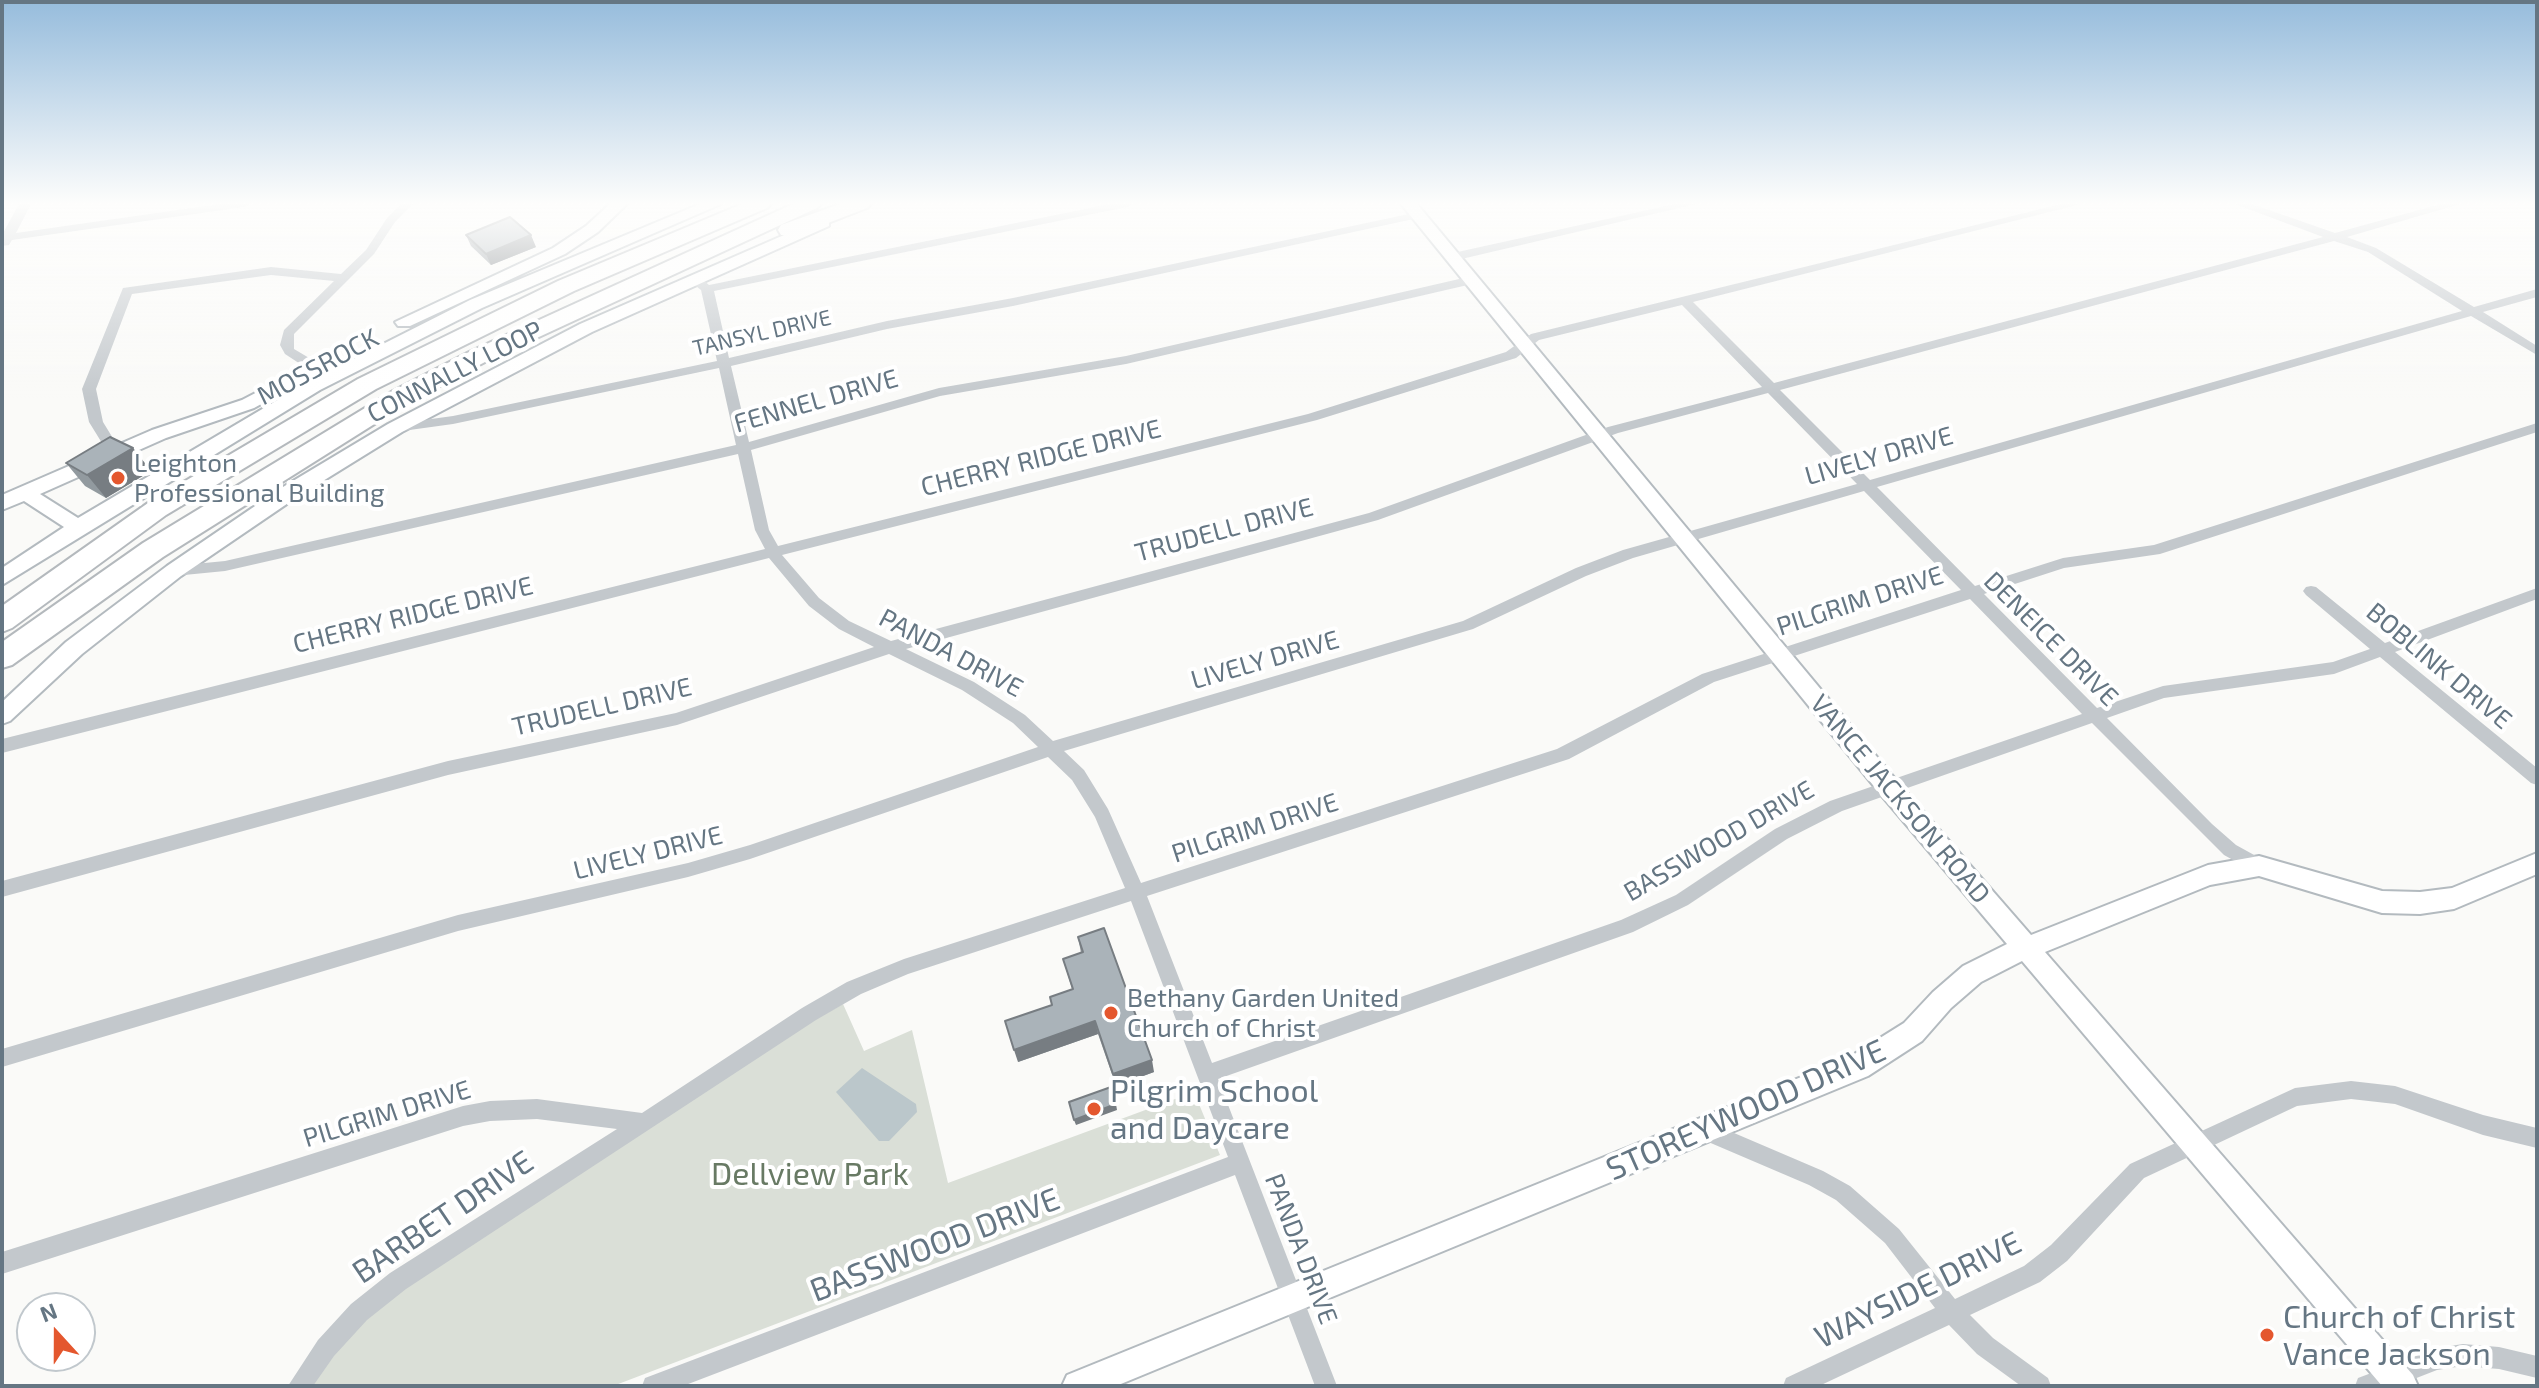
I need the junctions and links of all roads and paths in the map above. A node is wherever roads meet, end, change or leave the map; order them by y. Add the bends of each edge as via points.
1 (354, 269) edge
2 (519, 269) edge
3 (558, 269) edge
4 (599, 269) edge
5 (668, 269) edge
6 (686, 269) edge
7 (732, 269) edge
8 (782, 269) edge
9 (1157, 269) edge
10 (1463, 269) edge
11 (1808, 269) edge
12 (2218, 269) edge
13 (2404, 269) edge
14 (345, 278) junction
15 (1472, 280) junction
16 (701, 284) junction
17 (2537, 293) edge
18 (1683, 299) junction
19 (589, 305) junction
20 (2474, 311) junction
21 (1525, 345) junction
22 (2537, 351) edge
23 (724, 363) junction
24 (316, 368) junction
25 (1768, 387) junction
26 (2537, 427) edge
27 (395, 428) junction
28 (1599, 436) junction
29 (743, 448) junction
30 (115, 453) junction
31 (1864, 485) junction
32 (25, 493) junction
33 (2, 503) edge
34 (78, 527) junction
35 (1683, 538) junction
36 (772, 552) junction
37 (174, 571) junction
38 (2, 578) edge
39 (56, 580) junction
40 (2311, 591) dead end
41 (1971, 593) junction
42 (2537, 593) edge
43 (75, 605) junction
44 (2, 608) edge
45 (2, 621) edge
46 (888, 648) junction
47 (2382, 649) junction
48 (1778, 655) junction
49 (2, 657) edge
50 (2, 673) edge
51 (2, 715) edge
52 (2093, 715) junction
53 (5, 742) edge
54 (1051, 749) junction
55 (2537, 778) edge
56 (1889, 788) junction
57 (2537, 863) edge
58 (2259, 866) junction
59 (2, 889) edge
60 (1137, 894) junction
61 (2027, 948) junction
62 (2, 1058) edge
63 (1207, 1074) junction
64 (644, 1123) junction
65 (1706, 1131) junction
66 (2537, 1138) edge
67 (2194, 1143) junction
68 (1240, 1163) junction
69 (2, 1263) edge
70 (1292, 1299) junction
71 (1953, 1313) junction
72 (2537, 1367) edge
73 (2397, 1380) edge
74 (299, 1386) edge
75 (653, 1386) edge
76 (1078, 1386) edge
77 (1326, 1386) edge
78 (1794, 1386) edge
79 (2040, 1386) edge
80 (2366, 1386) edge

1 - 14 street
2 - 24 main road, MOSSROCK
3 - 34 main road via 355,365
4 - 39 highway, CONNALLY LOOP via 367,384 157,509
5 - 19 highway, CONNALLY LOOP
6 - 19 highway
7 - 16 main road
8 - 16 street
9 - 23 street, TANSYL DRIVE
10 - 15 main road, VANCE JACKSON ROAD
11 - 18 street, CHERRY RIDGE DRIVE
12 - 25 street, TRUDELL DRIVE
13 - 20 street
14 - 24 street via 288,333 289,351
14 - 30 street via 271,271 127,291 89,389 96,422
15 - 21 main road, VANCE JACKSON ROAD
15 - 29 street, FENNEL DRIVE via 1126,360 939,392
16 - 23 street, PANDA DRIVE
16 - 27 main road via 529,356
17 - 20 street, LIVELY DRIVE
18 - 21 street, CHERRY RIDGE DRIVE via 1535,337
18 - 25 street, DENEICE DRIVE
19 - 43 highway, CONNALLY LOOP via 402,396 239,495
20 - 22 street
20 - 31 street, LIVELY DRIVE
21 - 28 main road, VANCE JACKSON ROAD
21 - 36 street, CHERRY RIDGE DRIVE via 1511,355 1312,417
23 - 27 street, TANSYL DRIVE
23 - 29 street, PANDA DRIVE
24 - 30 main road, MOSSROCK via 248,404
25 - 28 street, TRUDELL DRIVE
25 - 31 street, DENEICE DRIVE
26 - 41 street, PILGRIM DRIVE via 2155,550 2073,560
27 - 37 main road
28 - 35 main road, VANCE JACKSON ROAD
28 - 46 street, TRUDELL DRIVE via 1373,517
29 - 36 street, PANDA DRIVE
29 - 37 street, FENNEL DRIVE via 225,566
30 - 32 main road, MOSSROCK
31 - 35 street, LIVELY DRIVE
31 - 41 street, DENEICE DRIVE
32 - 33 main road, MOSSROCK
32 - 34 main road
34 - 38 main road
35 - 48 main road, VANCE JACKSON ROAD
35 - 54 street, LIVELY DRIVE via 1581,572 1468,625
36 - 46 street, PANDA DRIVE via 814,602
36 - 53 street, CHERRY RIDGE DRIVE
37 - 51 main road via 74,648
39 - 44 highway
39 - 45 highway, CONNALLY LOOP
40 - 47 street, BOBLINK DRIVE
41 - 48 street, PILGRIM DRIVE
41 - 52 street, DENEICE DRIVE
42 - 47 street, BASSWOOD DRIVE
43 - 49 highway, CONNALLY LOOP
43 - 50 highway
46 - 54 street, PANDA DRIVE via 992,700
46 - 59 street, TRUDELL DRIVE via 677,719 448,768
47 - 52 street, BASSWOOD DRIVE via 2327,669 2180,688
47 - 55 street, BOBLINK DRIVE
48 - 56 main road, VANCE JACKSON ROAD
48 - 60 street, PILGRIM DRIVE via 1708,678 1563,754
52 - 56 street, BASSWOOD DRIVE
52 - 58 street, DENEICE DRIVE via 2212,835
54 - 60 street, PANDA DRIVE via 1087,786
54 - 62 street, LIVELY DRIVE via 750,852 458,923
56 - 61 main road, VANCE JACKSON ROAD
56 - 63 street, BASSWOOD DRIVE via 1807,821 1682,900 1627,926
57 - 58 main road, STOREYWOOD DRIVE via 2454,898 2420,903 2369,899
58 - 61 main road, STOREYWOOD DRIVE via 2208,875
60 - 63 street, PANDA DRIVE
60 - 64 street, PILGRIM DRIVE via 904,967 854,988
61 - 65 main road, STOREYWOOD DRIVE via 1972,974 1887,1051
61 - 67 main road, VANCE JACKSON ROAD
63 - 68 street, PANDA DRIVE
64 - 69 street, PILGRIM DRIVE via 537,1109 463,1116
64 - 74 street, BARBET DRIVE via 398,1281 359,1312
65 - 70 main road, STOREYWOOD DRIVE
65 - 71 street via 1843,1193 1892,1236
66 - 67 street, WAYSIDE DRIVE via 2395,1095 2351,1090 2295,1097
67 - 71 street, WAYSIDE DRIVE via 2137,1171 2032,1274
67 - 73 main road, VANCE JACKSON ROAD
68 - 70 street, PANDA DRIVE
68 - 75 street, BASSWOOD DRIVE
70 - 76 main road, STOREYWOOD DRIVE
70 - 77 street, PANDA DRIVE
71 - 78 street, WAYSIDE DRIVE
71 - 79 street via 1985,1346
72 - 73 street via 2463,1355 2437,1359
73 - 80 street

